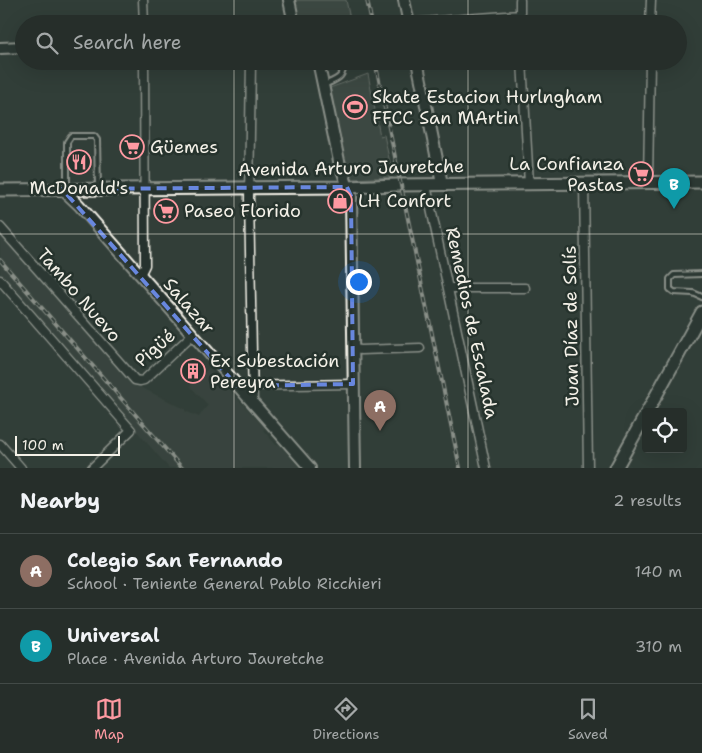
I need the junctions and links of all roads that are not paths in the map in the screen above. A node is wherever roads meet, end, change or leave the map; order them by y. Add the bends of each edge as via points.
1 (143, 0) edge
2 (289, 0) edge
3 (404, 0) edge
4 (520, 0) edge
5 (651, 0) edge
6 (144, 15) edge
7 (292, 15) edge
8 (407, 15) edge
9 (520, 15) edge
10 (650, 15) edge
11 (15, 47) edge
12 (0, 48) edge
13 (144, 70) edge
14 (251, 70) edge
15 (320, 70) edge
16 (343, 70) edge
17 (419, 70) edge
18 (523, 70) edge
19 (650, 70) edge
20 (324, 85) junction
21 (648, 182) junction
22 (702, 182) edge
23 (584, 183) junction
24 (442, 184) junction
25 (529, 184) junction
26 (426, 185) junction
27 (144, 188) junction
28 (249, 188) junction
29 (347, 188) junction
30 (64, 189) junction
31 (98, 189) junction
32 (0, 190) edge
33 (0, 227) edge
34 (702, 274) edge
35 (140, 275) junction
36 (0, 280) edge
37 (448, 288) junction
38 (525, 288) dead end
39 (702, 297) edge
40 (702, 312) edge
41 (192, 336) junction
42 (420, 348) dead end
43 (352, 349) junction
44 (137, 381) joint
45 (353, 384) junction
46 (252, 385) junction
47 (237, 386) junction
48 (253, 404) junction
49 (649, 408) edge
50 (642, 420) edge
51 (0, 444) edge
52 (95, 467) edge
53 (21, 468) edge
54 (310, 468) edge
55 (355, 468) edge
56 (486, 468) edge
57 (588, 468) edge
58 (616, 468) edge

1 - 6 street
2 - 7 street
3 - 8 street
4 - 9 street
5 - 10 street
11 - 12 street
13 - 27 street
14 - 28 street
15 - 20 street
16 - 20 lane via 338,79
17 - 24 street
18 - 25 street
19 - 21 street
20 - 29 street
21 - 22 main road, Avenida Arturo Jauretche
21 - 23 main road, Avenida Arturo Jauretche
23 - 25 main road, Avenida Arturo Jauretche
23 - 57 street, Juan Díaz de Solís
24 - 25 main road, Avenida Arturo Jauretche
24 - 26 main road, Avenida Arturo Jauretche
26 - 29 main road, Avenida Arturo Jauretche
26 - 37 street, Remedios de Escalada
27 - 28 main road, Avenida Arturo Jauretche
27 - 31 main road, Avenida Arturo Jauretche
27 - 35 street via 145,264
28 - 29 main road, Avenida Arturo Jauretche
28 - 46 street
29 - 43 street via 351,196
30 - 31 main road, Avenida Arturo Jauretche
30 - 31 lane via 68,139 71,136 94,136 98,144
30 - 32 main road, Avenida Arturo Jauretche
30 - 35 street, Salazar
33 - 44 street, Tambo Nuevo
34 - 39 lane via 674,275 670,289
35 - 41 street, Salazar
36 - 52 street via 131,430
37 - 38 street
37 - 56 street, Remedios de Escalada
40 - 49 main road
41 - 44 street, Pigüé via 144,380
41 - 47 street, Salazar
42 - 43 street
43 - 45 street
45 - 46 street
45 - 55 street
46 - 47 street
46 - 48 street
47 - 48 street, Salazar
48 - 54 street, Salazar
50 - 58 main road
51 - 53 street

